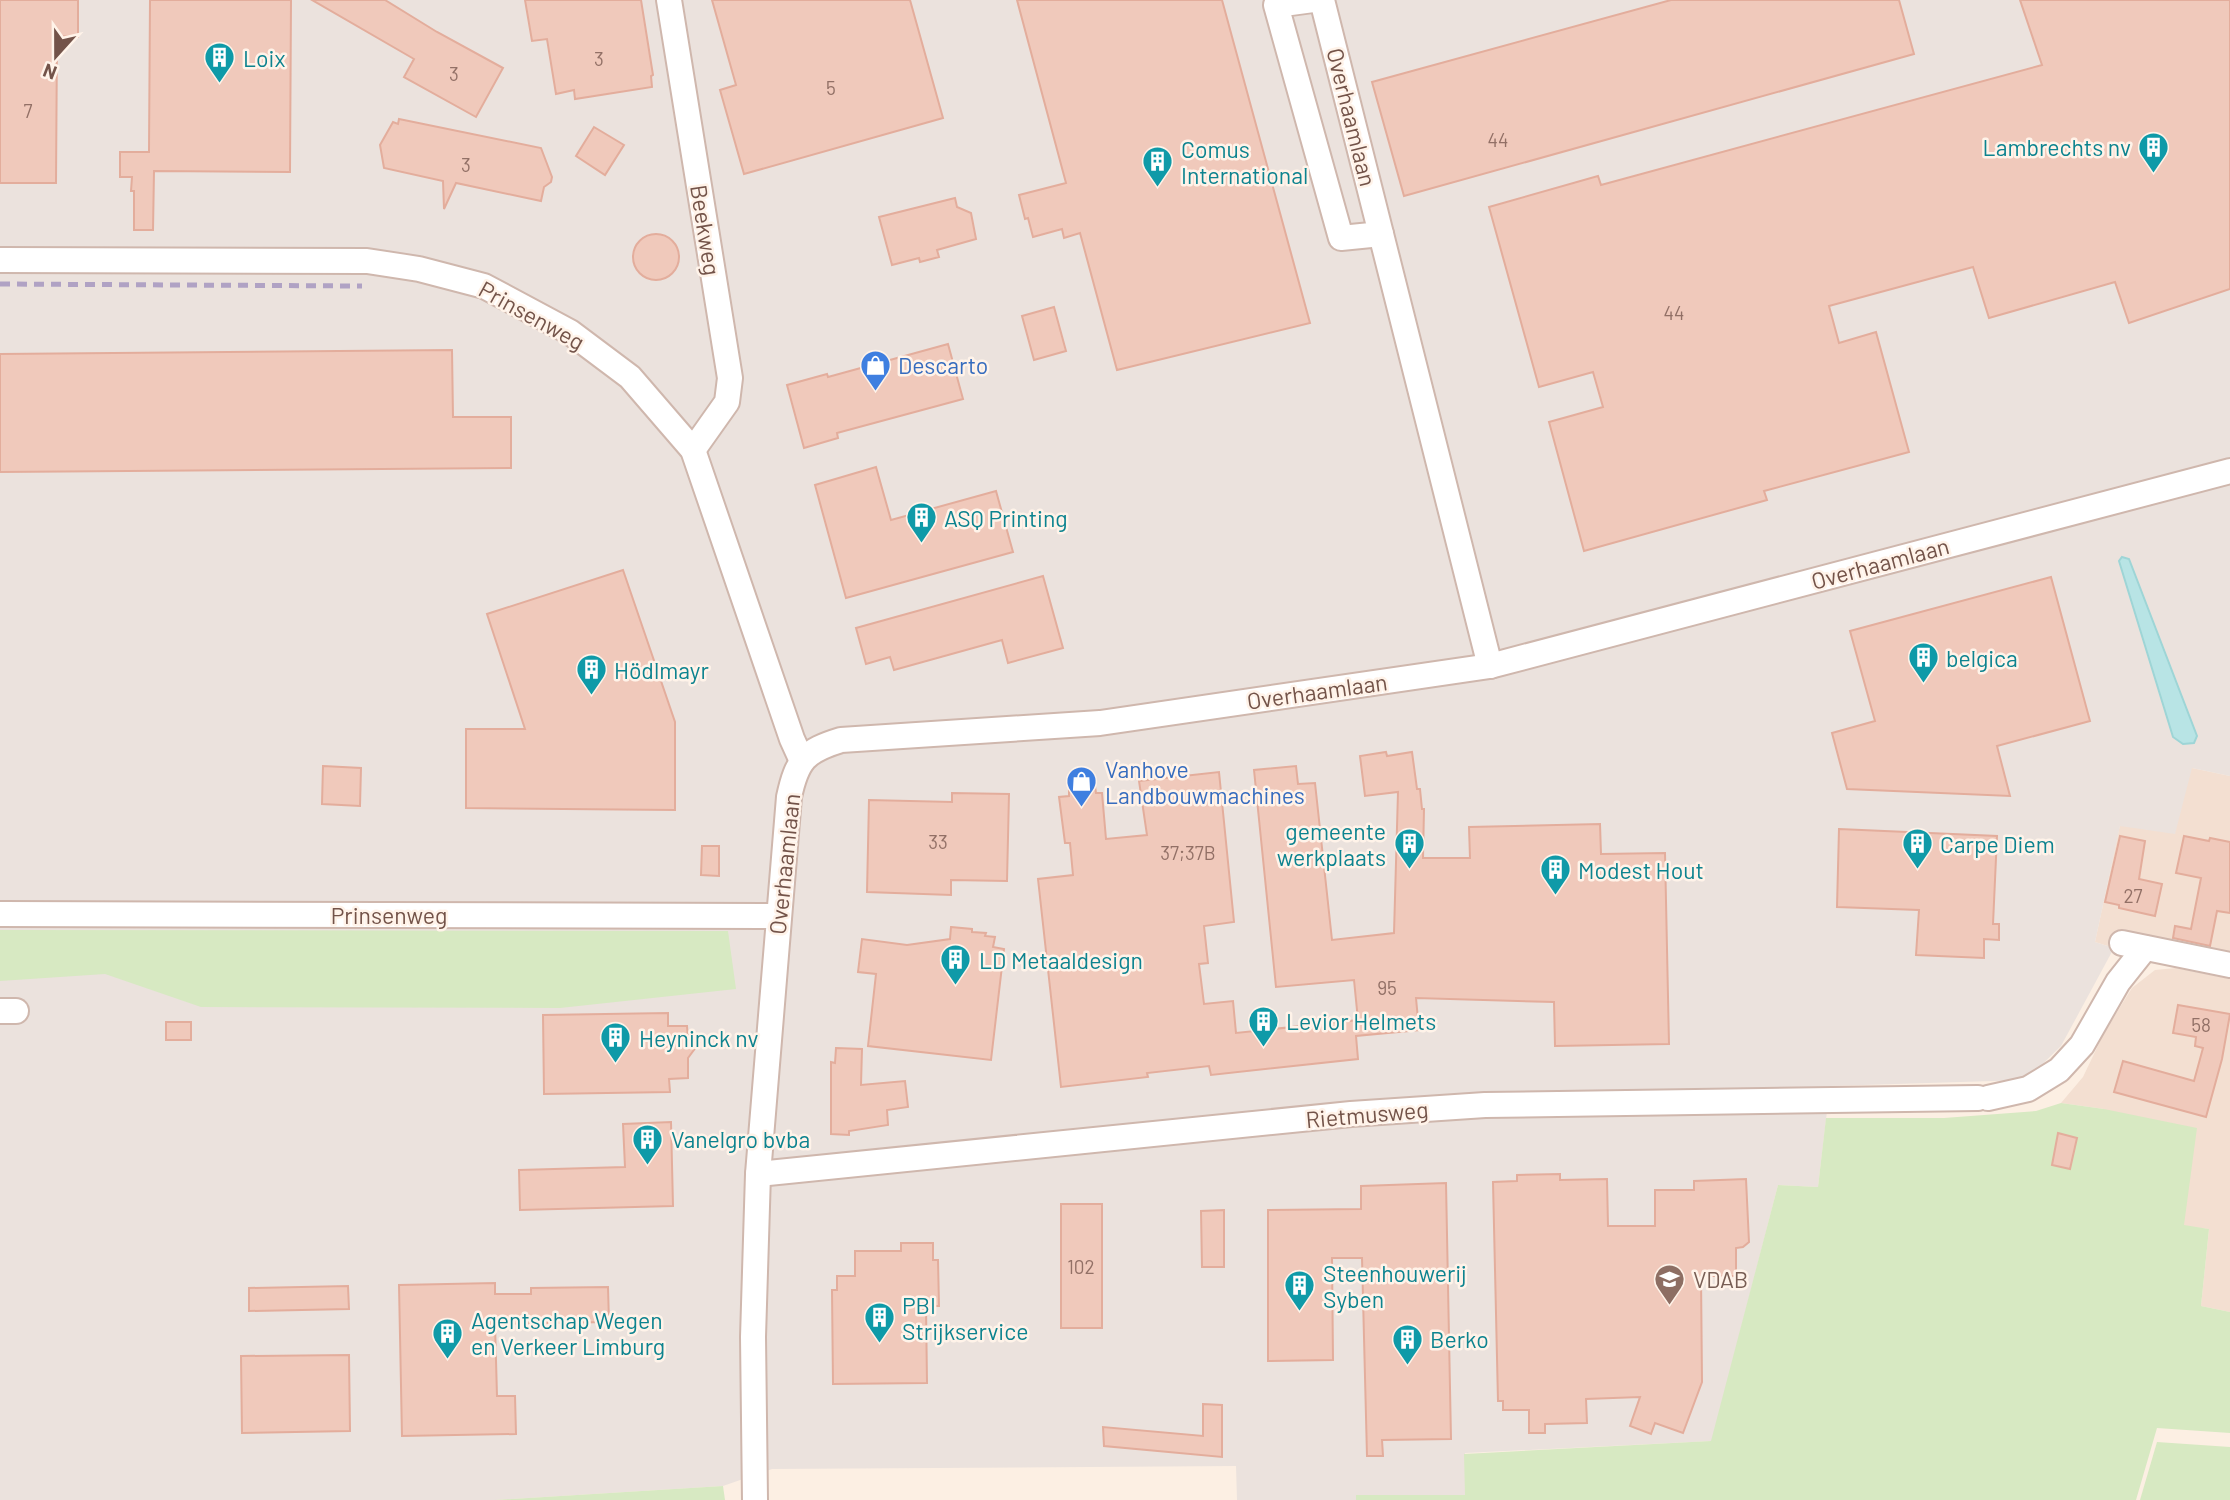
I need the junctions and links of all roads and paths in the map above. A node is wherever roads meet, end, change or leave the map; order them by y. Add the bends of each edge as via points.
1 (669, 0) edge
2 (1313, 0) edge
3 (1322, 0) edge
4 (1381, 234) junction
5 (0, 260) edge
6 (694, 450) junction
7 (2230, 471) edge
8 (1490, 666) junction
9 (802, 761) junction
10 (0, 914) edge
11 (779, 916) junction
12 (2230, 965) edge
13 (758, 1174) junction
14 (755, 1500) edge

1 - 6 street, Beekweg via 730,377 727,402
2 - 4 street, Overhaamlaan via 1276,5 1340,238
3 - 4 street, Overhaamlaan
4 - 8 street, Overhaamlaan
5 - 6 street, Prinsenweg via 367,261 484,286 570,332 630,377
6 - 9 street, Prinsenweg
7 - 8 street, Overhaamlaan
8 - 9 street, Overhaamlaan via 1100,723 841,740 816,748
9 - 11 street, Overhaamlaan via 789,797
10 - 11 street, Prinsenweg
11 - 13 street, Overhaamlaan
12 - 13 street, Rietmusweg via 2134,946 2082,1045 2059,1070 2028,1089 1983,1098 1445,1107
13 - 14 street, Overhaamlaan via 752,1337

